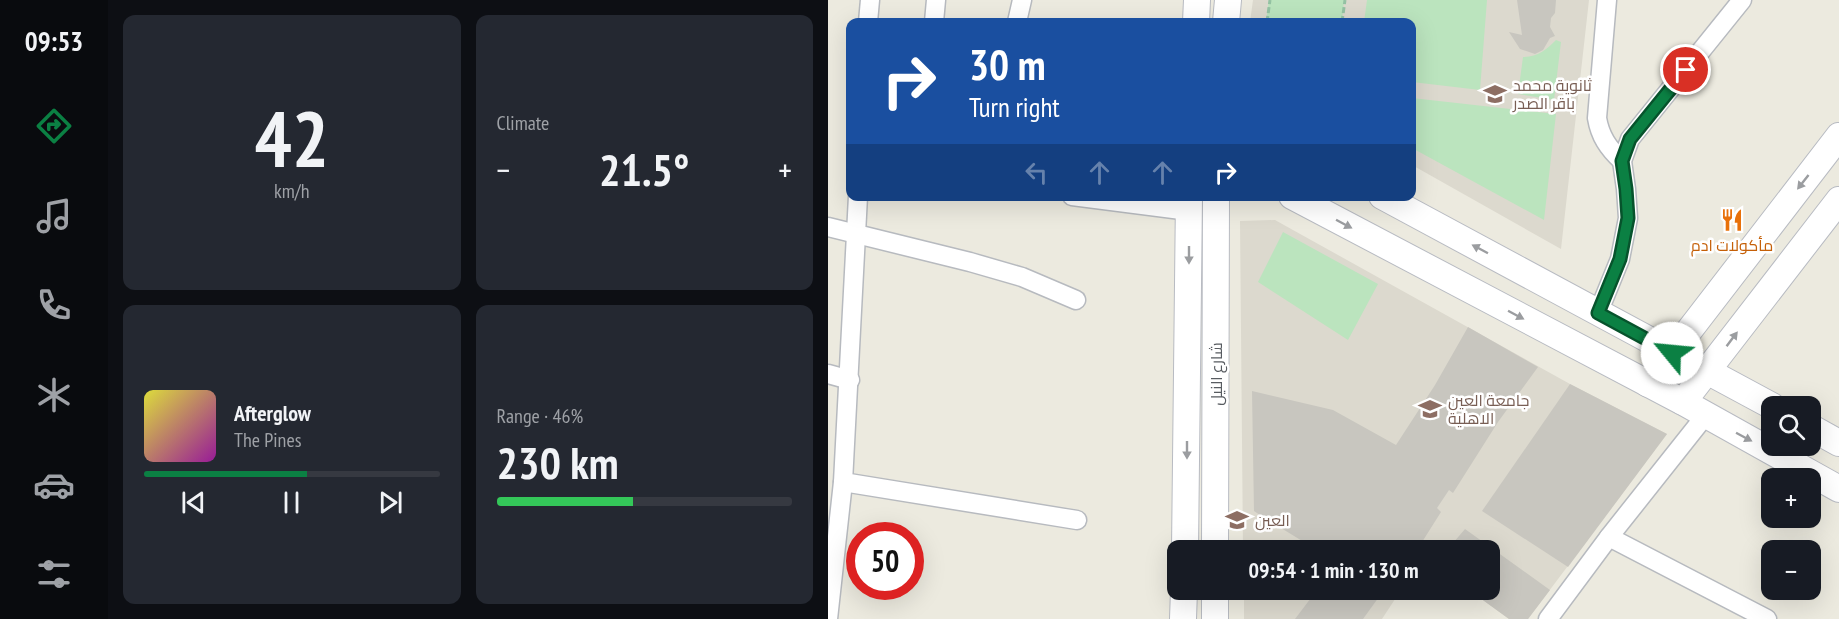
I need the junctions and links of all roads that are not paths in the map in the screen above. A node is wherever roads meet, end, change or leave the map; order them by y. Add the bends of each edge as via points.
1 (870, 0) edge
2 (936, 0) edge
3 (1022, 0) edge
4 (1197, 0) edge
5 (1228, 0) edge
6 (1607, 0) edge
7 (1742, 0) edge
8 (868, 18) edge
9 (934, 18) edge
10 (1018, 18) edge
11 (1196, 18) edge
12 (1226, 18) edge
13 (1839, 136) edge
14 (1622, 161) junction
15 (1839, 200) edge
16 (858, 201) edge
17 (1145, 201) edge
18 (1216, 201) edge
19 (1301, 201) edge
20 (1391, 201) edge
21 (1189, 204) edge
22 (828, 227) edge
23 (855, 233) junction
24 (1076, 300) dead end
25 (1598, 313) junction
26 (1672, 353) junction
27 (1707, 372) junction
28 (828, 374) edge
29 (850, 380) junction
30 (1648, 384) junction
31 (1761, 400) edge
32 (1683, 402) junction
33 (1706, 416) junction
34 (1821, 434) edge
35 (1839, 443) edge
36 (843, 482) junction
37 (1839, 489) edge
38 (834, 506) edge
39 (1077, 520) dead end
40 (1609, 537) junction
41 (1185, 540) edge
42 (1215, 540) edge
43 (1184, 600) edge
44 (1215, 600) edge
45 (1754, 616) edge
46 (828, 619) edge
47 (1183, 619) edge
48 (1215, 619) edge
49 (1548, 619) edge

1 - 8 street
2 - 9 street
3 - 10 street
4 - 11 main road
5 - 12 main road
6 - 14 street via 1597,117 1609,149
7 - 14 street via 1630,139
13 -> 26 main road
14 - 25 street via 1628,218 1620,259
27 -> 15 main road
16 - 23 street
17 - 21 street
18 - 42 main road, شارع النيل
19 -> 30 main road
25 -> 20 main road
21 -> 41 main road
22 - 23 street
23 - 24 street via 1023,277
23 - 29 street
25 - 26 main road
26 - 27 main road
26 - 30 main road
27 - 31 main road
27 - 32 main road
28 - 29 street
29 - 36 street
30 - 32 main road
32 - 33 main road
33 -> 37 main road
33 - 40 street
34 - 35 main road
36 - 38 street
36 - 39 street
38 - 46 street
40 - 45 street
40 - 49 street
43 - 47 main road
44 - 48 main road

